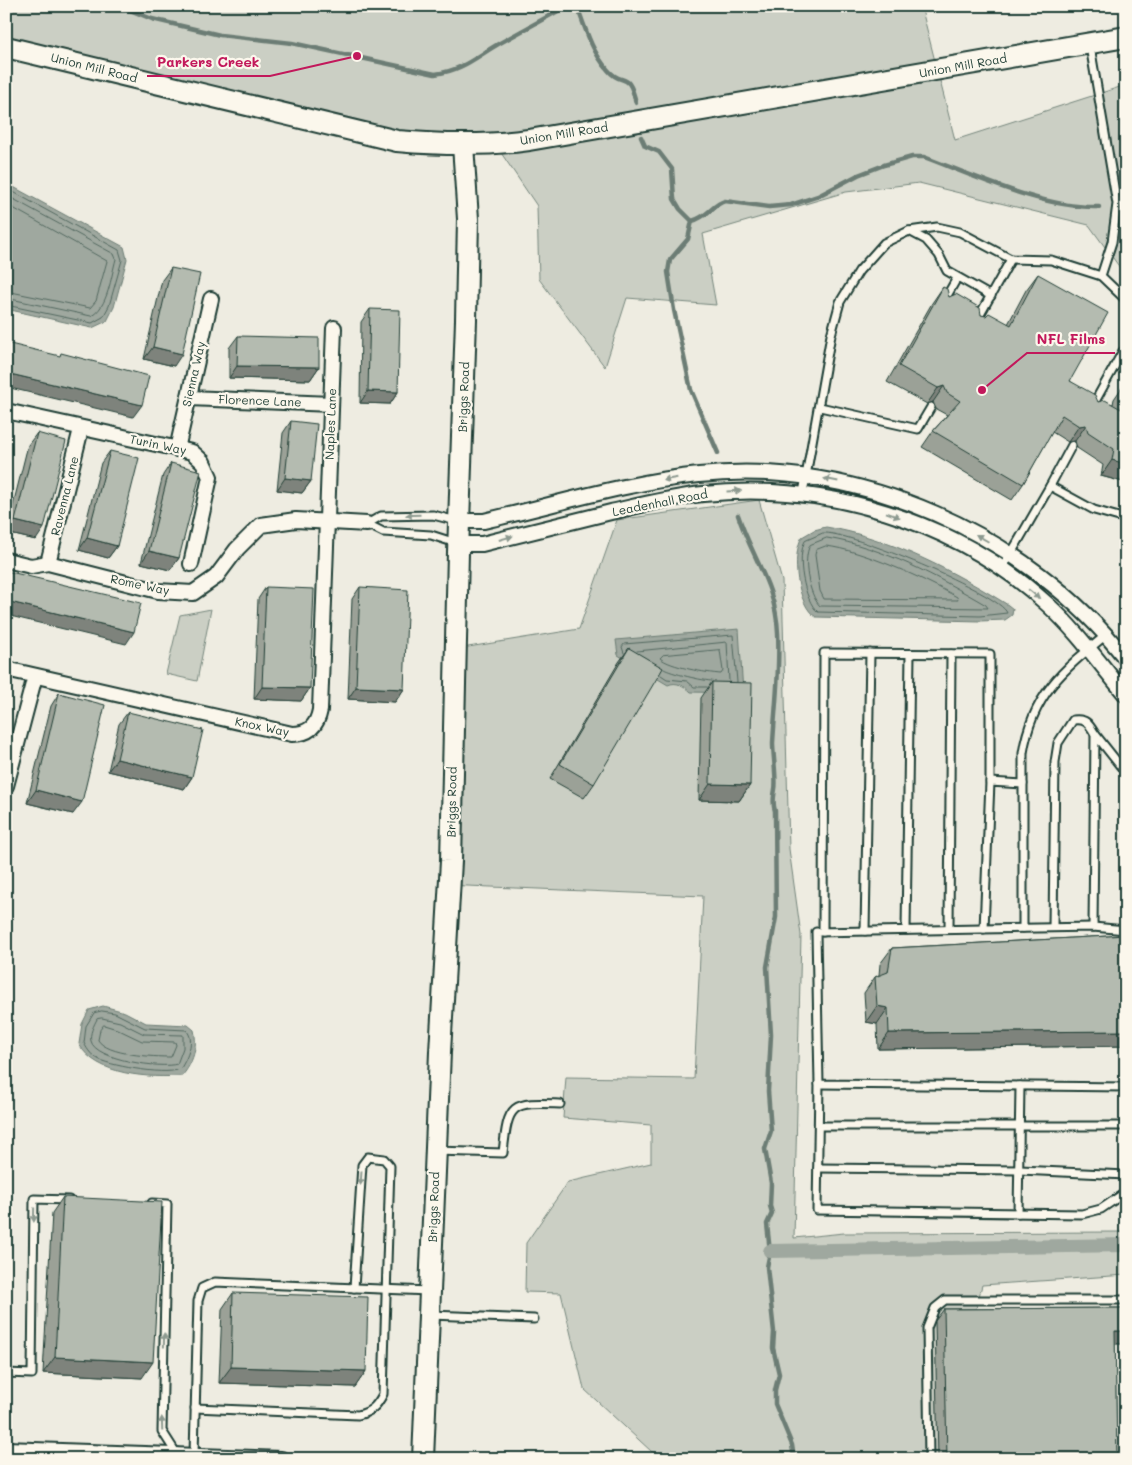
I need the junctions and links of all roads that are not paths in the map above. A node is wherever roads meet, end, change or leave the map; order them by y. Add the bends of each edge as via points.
1 (1126, 37) edge
2 (1089, 44) junction
3 (6, 47) edge
4 (463, 145) junction
5 (909, 232) junction
6 (1011, 259) junction
7 (1101, 276) junction
8 (957, 278) junction
9 (991, 296) junction
10 (211, 299) dead end
11 (1126, 300) edge
12 (940, 308) edge
13 (974, 326) edge
14 (334, 328) dead end
15 (1125, 350) edge
16 (189, 398) junction
17 (331, 404) junction
18 (820, 407) junction
19 (931, 407) dead end
20 (6, 412) edge
21 (1089, 413) edge
22 (81, 429) junction
23 (1072, 445) dead end
24 (177, 449) junction
25 (807, 476) junction
26 (1050, 486) junction
27 (803, 493) junction
28 (1126, 519) edge
29 (327, 520) junction
30 (460, 521) junction
31 (367, 524) junction
32 (458, 544) junction
33 (1010, 556) junction
34 (6, 560) edge
35 (48, 563) junction
36 (191, 564) dead end
37 (1002, 569) junction
38 (1106, 635) junction
39 (1090, 648) junction
40 (870, 654) junction
41 (910, 654) junction
42 (950, 654) junction
43 (1126, 658) edge
44 (6, 669) edge
45 (35, 676) junction
46 (1126, 695) edge
47 (1095, 734) junction
48 (1126, 773) edge
49 (990, 782) junction
50 (1023, 784) junction
51 (6, 786) edge
52 (1092, 927) junction
53 (1022, 928) junction
54 (1053, 928) junction
55 (984, 929) junction
56 (906, 930) junction
57 (949, 930) junction
58 (1126, 930) edge
59 (865, 931) junction
60 (823, 932) junction
61 (819, 1084) junction
62 (1020, 1086) junction
63 (1126, 1086) edge
64 (560, 1104) dead end
65 (818, 1126) junction
66 (1020, 1126) junction
67 (1126, 1126) edge
68 (436, 1151) junction
69 (818, 1168) junction
70 (1020, 1170) junction
71 (1126, 1175) edge
72 (1126, 1192) edge
73 (81, 1200) edge
74 (148, 1203) edge
75 (1018, 1213) junction
76 (354, 1288) junction
77 (388, 1290) junction
78 (431, 1291) junction
79 (1126, 1300) edge
80 (430, 1315) junction
81 (534, 1319) dead end
82 (6, 1373) edge
83 (195, 1408) junction
84 (6, 1449) edge
85 (194, 1454) junction
86 (178, 1456) edge
87 (281, 1459) edge
88 (423, 1459) edge
89 (929, 1459) edge

1 - 2 street, Union Mill Road
2 - 4 street, Union Mill Road via 529,140
2 - 7 lane via 1117,204 1112,242
3 - 4 street, Union Mill Road via 397,141
4 - 30 street, Briggs Road via 468,219
5 - 6 lane via 937,227 960,232
5 - 8 lane via 926,240 947,271
5 - 18 lane via 884,243 859,271 840,302
6 - 7 lane via 1051,260
6 - 9 lane
7 - 11 lane
8 - 9 lane
8 - 12 lane
9 - 13 lane
10 - 16 street, Sienna Way
14 - 17 street, Naples Lane
15 - 21 lane
16 - 17 street, Florence Lane
16 - 24 street, Sienna Way
17 - 29 street, Naples Lane
18 - 19 lane via 918,428
18 - 25 lane
20 - 22 street, Turin Way
22 - 24 street, Turin Way
22 - 35 street, Ravenna Lane
23 - 26 lane
24 - 36 street, Turin Way via 192,452 203,462 210,477
25 - 27 lane
25 -> 30 street, Leadenhall Road via 748,472 677,477 484,521
33 -> 25 street, Leadenhall Road via 984,539 916,506 870,488
26 - 28 lane via 1094,510
26 - 33 lane
32 -> 27 street, Leadenhall Road via 482,544 645,504 701,494 741,491
27 -> 37 street, Leadenhall Road via 893,515 938,534
29 - 31 street, Rome Way
29 - 35 street, Rome Way via 261,525 237,549 216,578 193,593 158,591
29 - 45 street, Knox Way via 320,710 318,721 311,730 292,734
30 -> 31 lane via 433,515 381,516
30 - 32 street, Briggs Road
31 - 32 lane via 383,532 431,535
32 - 68 street, Briggs Road via 451,861
33 - 37 lane
33 - 38 street, Leadenhall Road via 1067,596
34 - 35 street, Rome Way via 31,566
37 -> 39 street, Leadenhall Road via 1046,604
38 - 39 lane
38 - 43 street, Leadenhall Road
39 - 46 street, Leadenhall Road
39 - 50 lane via 1069,665 1034,712 1027,727 1023,753
40 - 41 lane
40 - 59 lane
40 - 60 lane via 824,653
41 - 42 lane
41 - 56 lane
42 - 49 lane via 990,654
42 - 57 lane
44 - 45 street, Knox Way
45 - 51 street
47 - 48 lane
47 - 52 lane
47 - 54 lane via 1088,722 1073,720 1058,744 1053,786
49 - 50 lane
49 - 55 lane
50 - 53 lane
52 - 54 lane
52 - 58 lane
53 - 54 lane
53 - 55 lane
55 - 57 lane
56 - 57 lane
56 - 59 lane
59 - 60 lane
60 - 61 lane via 816,932
61 - 62 lane
61 - 65 lane
62 - 63 lane
62 - 66 lane
64 - 68 lane via 526,1103 514,1110 506,1121 504,1153
65 - 66 lane
65 - 69 lane
66 - 67 lane
66 - 70 lane
68 - 78 street, Briggs Road
69 - 70 lane
69 - 75 lane via 817,1210
70 - 71 lane
70 - 75 lane
72 - 75 lane via 1101,1209 1082,1214
73 -> 82 lane via 34,1199 32,1374
86 -> 74 lane via 162,1431 167,1204
76 - 77 lane
77 -> 76 lane via 390,1166 384,1159 368,1157 362,1165
76 - 83 lane via 215,1282 202,1288 198,1301
77 - 78 lane
77 - 83 lane via 383,1394 369,1412 358,1415
78 - 80 street, Briggs Road
79 - 89 lane via 945,1300 935,1308 927,1328
80 - 81 lane
80 - 88 street, Briggs Road
83 - 85 lane
84 - 86 street
85 - 86 street
85 - 87 street

